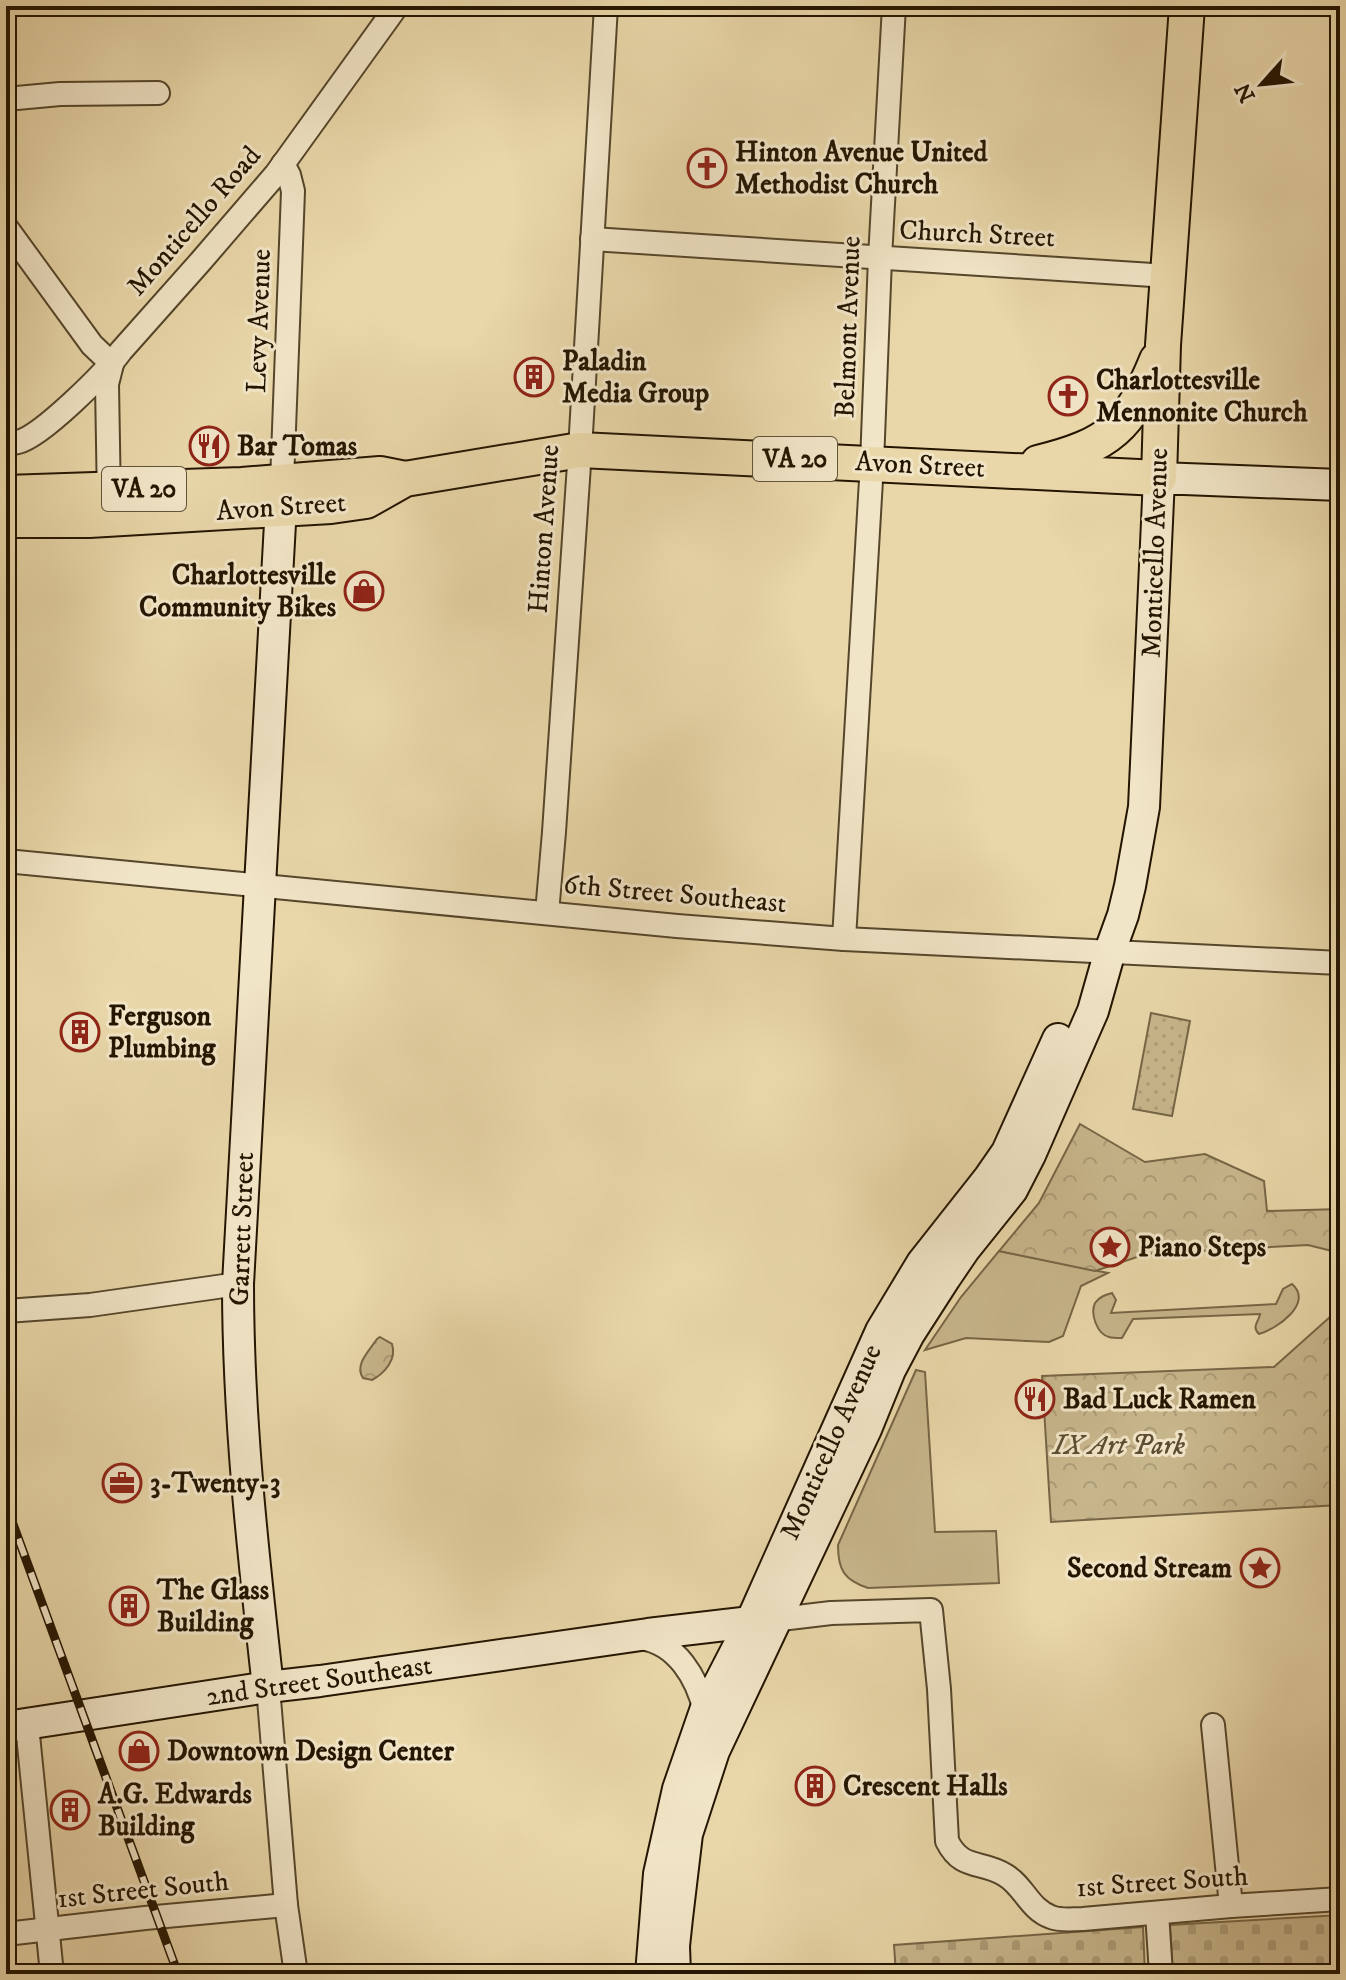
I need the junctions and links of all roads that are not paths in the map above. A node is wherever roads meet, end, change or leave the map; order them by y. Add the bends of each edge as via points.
1 (397, 6) edge
2 (606, 6) edge
3 (894, 6) edge
4 (1187, 6) edge
5 (158, 93) dead end
6 (6, 99) edge
7 (283, 164) junction
8 (6, 227) edge
9 (592, 239) junction
10 (880, 258) junction
11 (1168, 276) junction
12 (1163, 345) junction
13 (112, 364) junction
14 (6, 441) edge
15 (580, 450) junction
16 (872, 463) junction
17 (1010, 469) junction
18 (1159, 478) junction
19 (1340, 485) edge
20 (6, 493) edge
21 (282, 495) junction
22 (109, 504) junction
23 (6, 520) edge
24 (6, 861) edge
25 (260, 886) junction
26 (547, 913) junction
27 (844, 939) junction
28 (1110, 951) junction
29 (1340, 963) edge
30 (238, 1284) junction
31 (6, 1311) edge
32 (764, 1621) junction
33 (632, 1636) junction
34 (268, 1687) junction
35 (705, 1711) junction
36 (941, 1721) joint
37 (1213, 1725) dead end
38 (17, 1726) edge
39 (1340, 1899) edge
40 (286, 1905) junction
41 (1231, 1906) junction
42 (1157, 1913) junction
43 (47, 1930) junction
44 (6, 1934) edge
45 (52, 1974) edge
46 (296, 1974) edge
47 (651, 1974) edge
48 (675, 1974) edge
49 (1161, 1974) edge

1 - 7 street, Monticello Road
2 - 9 street, Hinton Avenue
3 - 10 street, Belmont Avenue
4 - 11 main road, Monticello Avenue / VA 20
5 - 6 street
7 - 13 street, Monticello Road
7 - 21 street, Levy Avenue via 293,191
8 - 13 street via 92,345
9 - 10 street, Church Street
9 - 15 street, Hinton Avenue
10 - 11 street, Church Street
10 - 16 street, Belmont Avenue
11 - 12 main road, Monticello Avenue / VA 20
12 - 17 main road, VA 20 via 1143,392 1118,428 1072,455
12 - 18 main road, Monticello Avenue / VA 20
13 - 14 street, Monticello Road via 34,434 17,443
13 - 22 street via 107,384
15 - 16 main road, Avon Street / VA 20
15 - 21 main road, Avon Street / VA 20 via 405,479 380,474
15 - 26 street, Hinton Avenue
16 - 17 main road, Avon Street / VA 20
16 - 27 street, Belmont Avenue
17 - 18 main road, Avon Street / VA 20
18 - 19 main road, Avon Street
18 - 28 main road, Monticello Avenue via 1144,807 1130,886
20 - 22 main road, Avon Street / VA 20
21 - 22 main road, Avon Street / VA 20
21 - 25 main road, Garrett Street
22 - 23 main road, Avon Street / VA 20
24 - 25 street, 6th Street Southeast
25 - 26 street, 6th Street Southeast
25 - 30 main road, Garrett Street
26 - 27 street, 6th Street Southeast
27 - 28 street, 6th Street Southeast
28 - 29 street, 6th Street Southeast
28 - 32 main road, Monticello Avenue via 1093,1011 1012,1190 964,1250 909,1334 866,1429
30 - 31 street
30 - 34 main road, Garrett Street via 240,1375
32 - 33 main road, 2nd Street Southeast
32 - 35 main road, Monticello Avenue
32 - 36 street, 2nd Street Southeast via 931,1610
32 - 48 main road, Monticello Avenue via 764,1643 714,1751 687,1834
33 - 34 main road, 2nd Street Southeast
33 - 35 street, 2nd Street Southeast via 658,1641 678,1658 695,1681
34 - 38 main road, 2nd Street Southeast
34 - 40 street, Garrett Street
35 - 47 main road, Monticello Avenue via 678,1789 659,1874
36 - 42 street, 1st Street South via 947,1841 963,1861 1007,1875 1049,1917
37 - 41 street
38 - 43 street
39 - 41 street, 1st Street South
40 - 43 street, 1st Street South
40 - 46 street, Garrett Street
41 - 42 street, 1st Street South
42 - 49 street
43 - 44 street, 1st Street South
43 - 45 street

